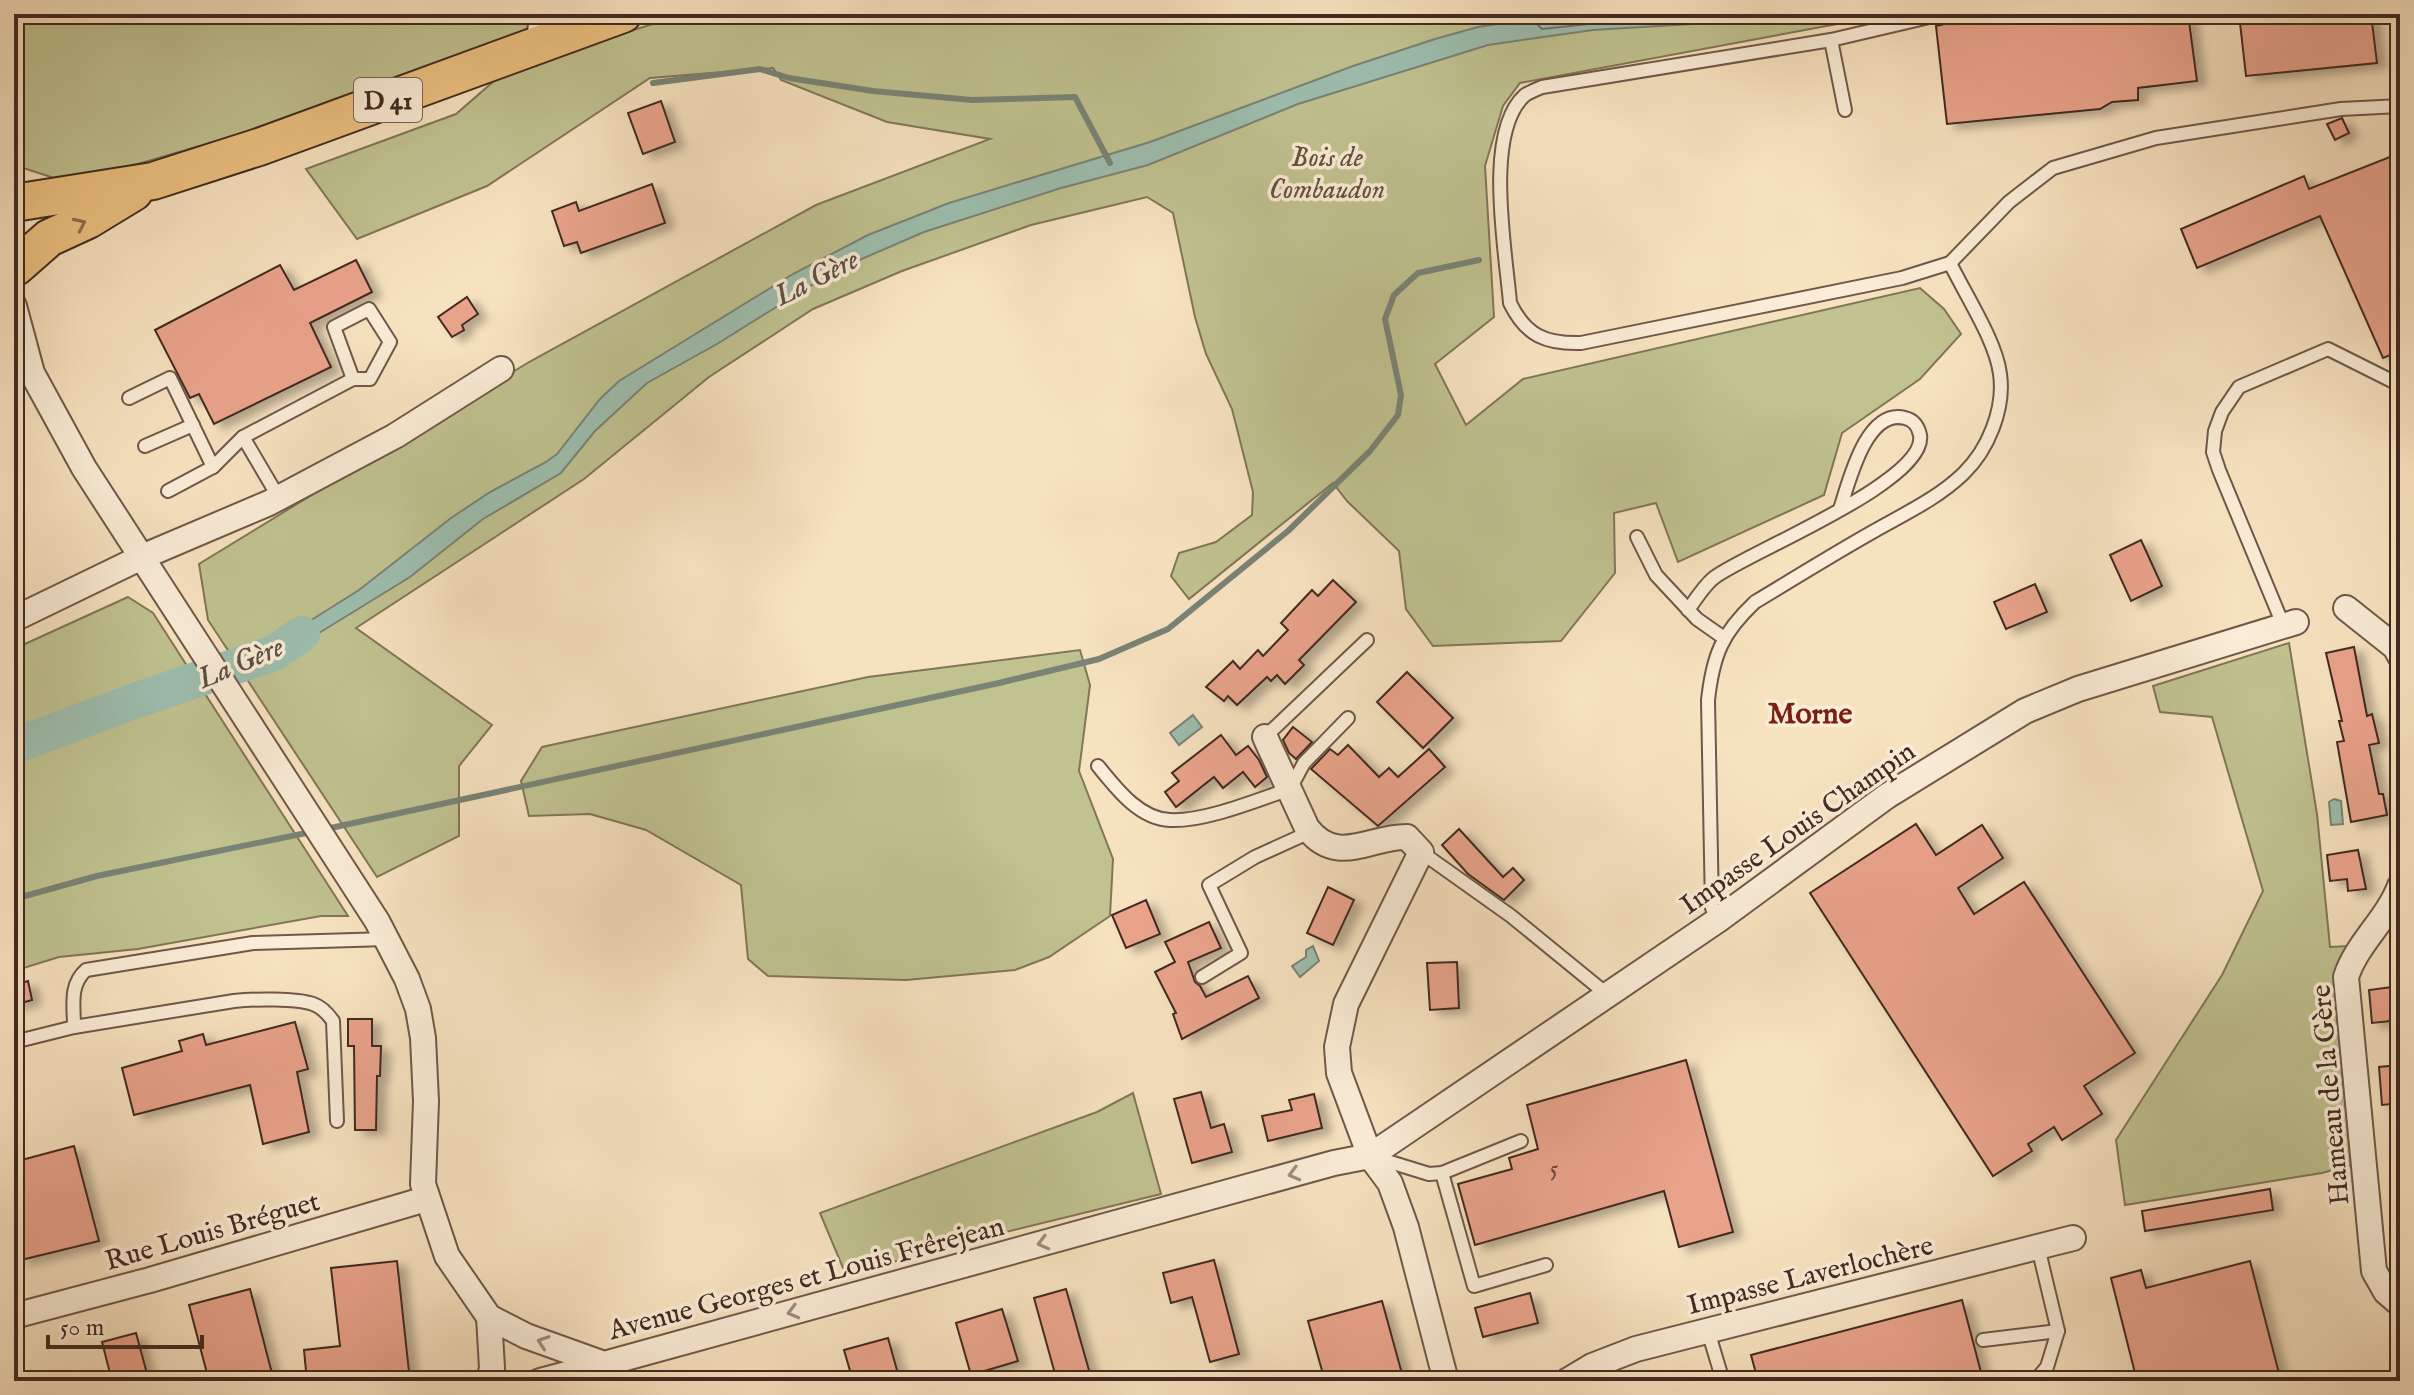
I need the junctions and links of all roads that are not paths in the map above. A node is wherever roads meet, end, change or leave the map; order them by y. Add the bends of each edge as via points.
1 (623, 14) edge
2 (1942, 14) edge
3 (542, 30) edge
4 (1831, 40) junction
5 (2400, 106) edge
6 (1845, 110) dead end
7 (153, 181) junction
8 (14, 203) edge
9 (14, 230) edge
10 (1950, 263) junction
11 (15, 270) edge
12 (14, 306) edge
13 (14, 356) edge
14 (501, 369) dead end
15 (32, 373) junction
16 (353, 379) junction
17 (2400, 385) edge
18 (129, 398) dead end
19 (193, 425) junction
20 (243, 437) junction
21 (145, 446) dead end
22 (213, 467) junction
23 (168, 491) dead end
24 (279, 498) junction
25 (1840, 509) junction
26 (1637, 537) dead end
27 (142, 557) junction
28 (2346, 608) dead end
29 (1688, 610) junction
30 (14, 619) edge
31 (2290, 624) joint
32 (1724, 638) junction
33 (1367, 640) dead end
34 (2400, 656) edge
35 (1348, 718) dead end
36 (1265, 737) joint
37 (1098, 766) dead end
38 (1290, 789) junction
39 (1310, 832) junction
40 (1421, 852) junction
41 (2400, 886) edge
42 (1718, 920) junction
43 (387, 939) junction
44 (1202, 977) dead end
45 (1609, 996) junction
46 (74, 1027) junction
47 (14, 1042) edge
48 (337, 1121) dead end
49 (1521, 1141) dead end
50 (1370, 1156) junction
51 (1442, 1173) junction
52 (426, 1199) junction
53 (2073, 1238) dead end
54 (2038, 1247) junction
55 (1546, 1265) dead end
56 (2400, 1304) edge
57 (14, 1316) edge
58 (489, 1317) junction
59 (1708, 1331) junction
60 (2058, 1331) junction
61 (1983, 1340) dead end
62 (604, 1364) junction
63 (489, 1381) edge
64 (540, 1381) edge
65 (1446, 1381) edge
66 (1567, 1381) edge
67 (1723, 1381) edge
68 (2035, 1381) edge

1 - 3 main road, D 41
2 - 4 lane
3 - 7 main road, D 41 via 259,147
4 - 6 lane
4 - 10 lane via 1542,87 1526,94 1505,130 1499,168 1510,303 1519,321 1543,339 1581,343 1902,278
5 - 10 lane via 2341,109 2156,138 2053,168 2009,202
7 - 8 main road, D 41
11 -> 7 main road, D 41 via 49,238
9 - 11 main road
10 - 32 lane via 2000,373 2001,397 1983,449 1935,496 1755,602
12 - 15 street
13 - 15 street
14 - 24 street via 395,436
15 - 27 street, Avenue Georges et Louis Frêrejean via 84,468
16 - 16 lane via 334,327 369,309 390,342 370,379
16 - 20 lane
17 - 31 lane via 2328,349 2239,387 2222,412 2213,452 2251,550
18 - 19 lane via 170,378
19 - 21 lane
19 - 22 lane
20 - 22 lane
20 - 24 lane
22 - 23 lane
24 - 27 street
25 - 25 lane via 1906,467 1921,439 1911,419 1888,418 1876,427 1863,445
25 - 29 lane via 1713,578
26 - 29 lane via 1656,575
27 - 30 street
27 - 43 street, Avenue Georges et Louis Frêrejean
28 - 34 street
29 - 32 lane
31 - 42 street, Impasse Louis Champin via 2078,689 2025,711 1887,796
32 - 42 lane via 1711,671 1708,700 1712,908
33 - 36 lane
35 - 38 lane via 1304,763
36 - 38 street
37 - 38 lane via 1138,807 1171,820 1214,814
38 - 39 street
39 - 40 street via 1333,848 1407,837
39 - 44 lane via 1209,885 1241,953
40 - 45 lane
40 - 50 street via 1346,1004 1338,1031 1339,1073
41 - 56 street, Hameau de la Gère via 2346,977 2374,1271
42 - 45 street, Impasse Louis Champin
43 - 46 lane via 253,943 86,970 74,988
43 - 52 street, Avenue Georges et Louis Frêrejean via 418,1009 423,1038
45 - 50 street, Impasse Louis Champin
46 - 47 lane
46 - 48 lane via 252,999 313,1004 333,1021
49 - 51 lane
50 - 51 lane
50 -> 62 street, Avenue Georges et Louis Frêrejean
50 - 65 street via 1390,1183 1406,1227
51 - 55 lane via 1474,1286
52 - 57 street, Rue Louis Bréguet
52 - 58 street, Avenue Georges et Louis Frêrejean via 447,1256
53 - 54 street, Impasse Laverlochère
54 - 59 street, Impasse Laverlochère
54 - 60 lane
62 -> 58 street, Avenue Georges et Louis Frêrejean
58 - 63 street
59 - 66 street, Impasse Laverlochère via 1636,1349
59 - 67 lane
60 - 61 lane
60 - 68 lane via 2047,1367
62 - 64 street

